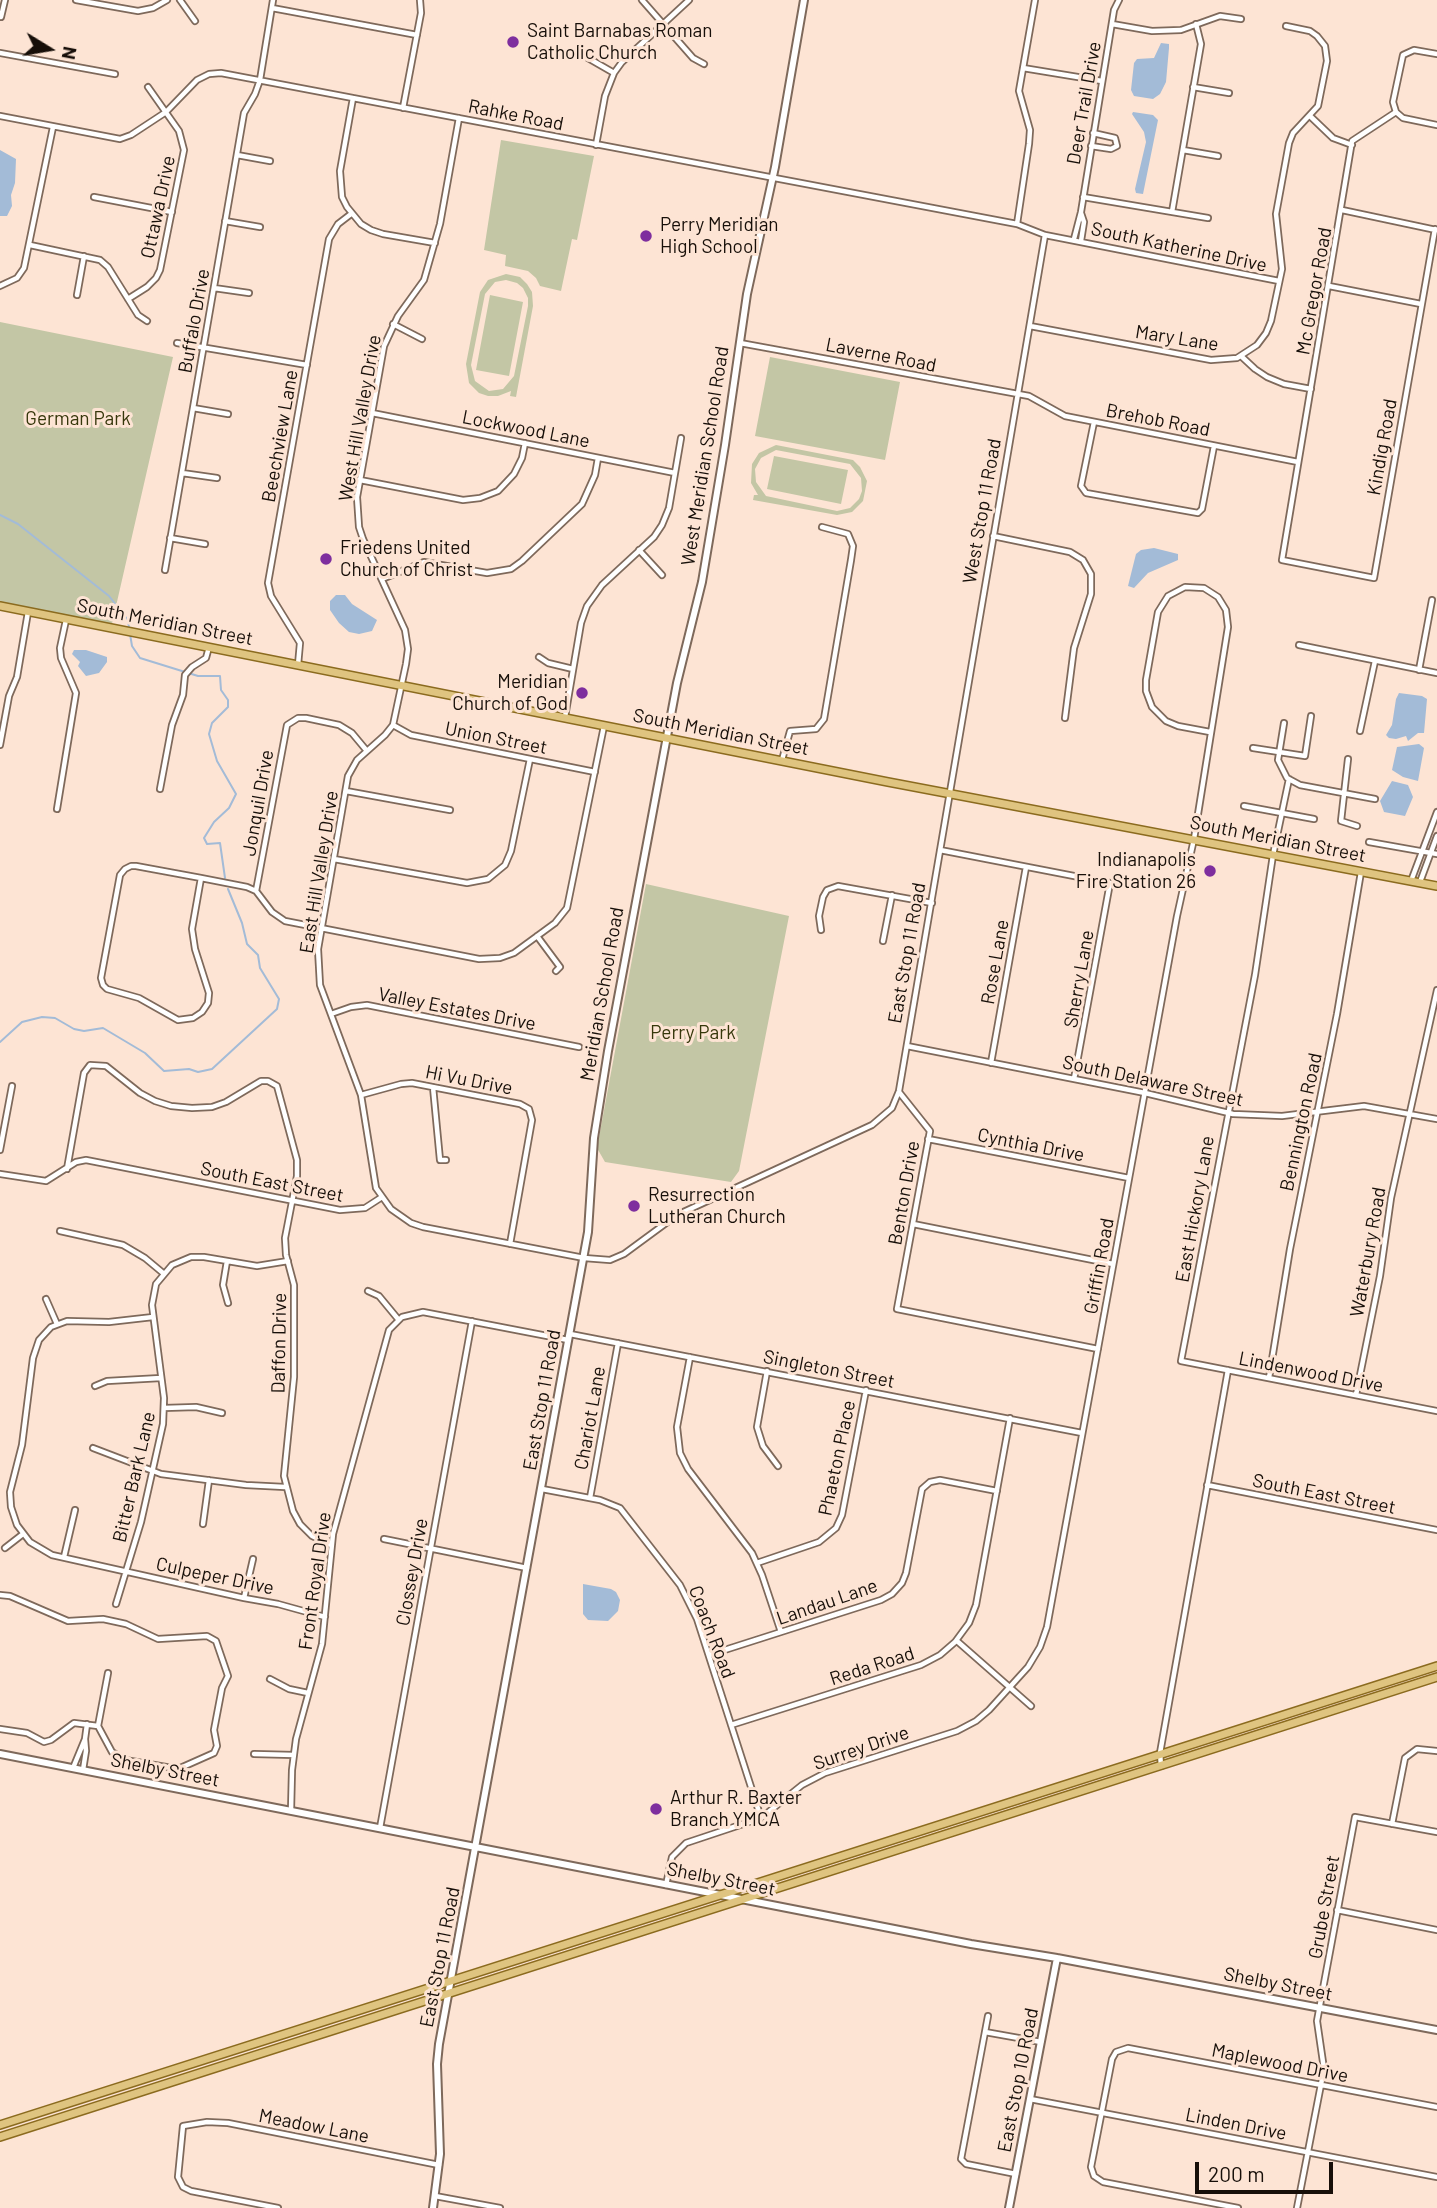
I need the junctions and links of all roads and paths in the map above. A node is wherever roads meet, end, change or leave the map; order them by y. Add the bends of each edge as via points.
1 (5, 0) edge
2 (76, 0) edge
3 (167, 0) edge
4 (180, 0) edge
5 (273, 0) edge
6 (419, 0) edge
7 (642, 0) edge
8 (689, 0) edge
9 (804, 0) edge
10 (1035, 0) edge
11 (1119, 0) edge
12 (272, 8) junction
13 (1, 17) edge
14 (1241, 19) dead end
15 (195, 21) dead end
16 (663, 23) junction
17 (1112, 24) junction
18 (1196, 24) junction
19 (1286, 26) dead end
20 (417, 35) junction
21 (0, 53) edge
22 (581, 54) dead end
23 (1437, 54) edge
24 (704, 64) dead end
25 (1023, 68) junction
26 (614, 73) junction
27 (115, 74) dead end
28 (260, 80) junction
29 (1102, 81) junction
30 (149, 87) dead end
31 (1194, 87) junction
32 (1228, 93) dead end
33 (353, 98) junction
34 (403, 108) junction
35 (166, 111) junction
36 (1396, 112) junction
37 (0, 116) edge
38 (1310, 116) junction
39 (459, 118) junction
40 (1437, 125) edge
41 (53, 127) junction
42 (1093, 133) junction
43 (596, 145) junction
44 (1352, 145) junction
45 (1091, 146) junction
46 (1183, 149) junction
47 (237, 155) junction
48 (1218, 156) dead end
49 (270, 161) dead end
50 (772, 179) junction
51 (94, 197) dead end
52 (1083, 197) junction
53 (1342, 210) junction
54 (172, 212) junction
55 (1172, 212) junction
56 (351, 214) junction
57 (1208, 218) dead end
58 (225, 221) junction
59 (1017, 225) junction
60 (260, 228) dead end
61 (1436, 229) edge
62 (1045, 234) junction
63 (1077, 240) junction
64 (435, 243) junction
65 (30, 245) junction
66 (85, 256) junction
67 (1279, 281) junction
68 (0, 286) edge
69 (1329, 286) junction
70 (214, 288) junction
71 (249, 293) dead end
72 (77, 295) dead end
73 (128, 299) junction
74 (1421, 304) junction
75 (148, 321) dead end
76 (393, 324) junction
77 (1030, 326) junction
78 (422, 339) dead end
79 (739, 342) junction
80 (177, 343) dead end
81 (204, 348) junction
82 (1241, 356) junction
83 (306, 365) junction
84 (1311, 389) junction
85 (1018, 394) junction
86 (193, 408) junction
87 (372, 413) junction
88 (228, 414) dead end
89 (1094, 422) junction
90 (681, 438) dead end
91 (525, 443) junction
92 (1214, 446) junction
93 (598, 458) junction
94 (1298, 462) junction
95 (182, 473) junction
96 (675, 473) junction
97 (217, 478) dead end
98 (360, 480) junction
99 (822, 527) dead end
100 (993, 536) junction
101 (170, 538) junction
102 (205, 544) dead end
103 (639, 550) junction
104 (1282, 560) joint
105 (165, 570) dead end
106 (662, 575) dead end
107 (382, 579) junction
108 (1432, 600) dead end
109 (0, 606) edge
110 (29, 611) junction
111 (66, 619) junction
112 (1299, 645) dead end
113 (209, 647) junction
114 (539, 657) dead end
115 (1375, 661) junction
116 (298, 665) junction
117 (573, 669) junction
118 (1419, 670) junction
119 (1437, 673) edge
120 (402, 685) junction
121 (1311, 716) dead end
122 (565, 717) junction
123 (1065, 718) dead end
124 (1284, 723) dead end
125 (393, 725) junction
126 (605, 725) junction
127 (1360, 731) dead end
128 (1210, 732) junction
129 (668, 738) junction
130 (0, 745) edge
131 (1254, 748) dead end
132 (367, 751) junction
133 (1279, 752) junction
134 (1348, 758) dead end
135 (530, 759) junction
136 (782, 760) junction
137 (595, 772) junction
138 (1289, 779) junction
139 (160, 789) dead end
140 (346, 791) junction
141 (950, 792) junction
142 (1344, 793) junction
143 (1375, 799) dead end
144 (1244, 806) dead end
145 (58, 809) dead end
146 (450, 810) dead end
147 (1437, 812) edge
148 (1282, 813) junction
149 (1314, 819) dead end
150 (1357, 826) dead end
151 (1437, 836) edge
152 (1194, 839) junction
153 (1369, 842) dead end
154 (940, 850) junction
155 (1422, 851) junction
156 (1434, 853) edge
157 (1273, 855) junction
158 (334, 859) junction
159 (1026, 867) junction
160 (1362, 872) junction
161 (201, 878) junction
162 (1415, 882) junction
163 (1437, 886) edge
164 (256, 891) junction
165 (892, 895) junction
166 (932, 902) junction
167 (322, 928) junction
168 (821, 930) dead end
169 (537, 936) junction
170 (883, 942) dead end
171 (556, 971) dead end
172 (1437, 990) edge
173 (331, 1014) junction
174 (907, 1046) junction
175 (579, 1047) dead end
176 (991, 1063) junction
177 (1074, 1079) junction
178 (12, 1086) dead end
179 (433, 1087) junction
180 (899, 1091) junction
181 (1145, 1093) junction
182 (361, 1095) junction
183 (1318, 1111) junction
184 (1227, 1113) junction
185 (1411, 1114) junction
186 (1437, 1119) edge
187 (928, 1139) junction
188 (0, 1150) edge
189 (446, 1160) dead end
190 (67, 1169) junction
191 (0, 1174) edge
192 (1129, 1178) junction
193 (382, 1197) junction
194 (292, 1201) junction
195 (913, 1224) junction
196 (61, 1231) dead end
197 (510, 1244) junction
198 (584, 1258) junction
199 (227, 1261) junction
200 (288, 1261) junction
201 (1113, 1264) junction
202 (163, 1273) junction
203 (368, 1291) dead end
204 (46, 1298) dead end
205 (228, 1303) dead end
206 (153, 1317) junction
207 (398, 1319) junction
208 (472, 1321) junction
209 (57, 1324) junction
210 (570, 1337) junction
211 (618, 1343) junction
212 (1098, 1349) junction
213 (690, 1357) junction
214 (1181, 1361) joint
215 (1228, 1370) junction
216 (767, 1371) junction
217 (161, 1378) junction
218 (1269, 1378) junction
219 (94, 1386) dead end
220 (866, 1390) junction
221 (1356, 1395) junction
222 (164, 1408) junction
223 (1437, 1411) edge
224 (222, 1413) dead end
225 (1010, 1419) junction
226 (1082, 1433) junction
227 (93, 1448) dead end
228 (778, 1466) dead end
229 (153, 1472) junction
230 (209, 1480) junction
231 (1207, 1485) junction
232 (285, 1487) junction
233 (542, 1489) junction
234 (997, 1491) junction
235 (590, 1498) junction
236 (75, 1510) dead end
237 (203, 1524) dead end
238 (1437, 1530) edge
239 (23, 1534) junction
240 (384, 1539) dead end
241 (331, 1545) junction
242 (5, 1548) dead end
243 (430, 1549) junction
244 (64, 1557) junction
245 (253, 1559) dead end
246 (757, 1563) junction
247 (528, 1568) junction
248 (125, 1571) junction
249 (2, 1595) edge
250 (244, 1598) junction
251 (116, 1604) dead end
252 (325, 1617) junction
253 (781, 1632) junction
254 (957, 1641) junction
255 (708, 1655) junction
256 (1437, 1666) edge
257 (108, 1673) dead end
258 (1437, 1677) edge
259 (270, 1679) dead end
260 (1009, 1687) junction
261 (308, 1693) junction
262 (1031, 1706) dead end
263 (87, 1724) junction
264 (731, 1725) junction
265 (98, 1726) junction
266 (0, 1729) edge
267 (85, 1739) junction
268 (1437, 1751) edge
269 (1160, 1753) junction
270 (0, 1754) edge
271 (254, 1754) dead end
272 (293, 1755) junction
273 (1161, 1766) junction
274 (73, 1768) junction
275 (83, 1770) junction
276 (291, 1811) junction
277 (761, 1818) junction
278 (1392, 1824) junction
279 (380, 1828) junction
280 (1437, 1832) edge
281 (477, 1849) junction
282 (666, 1885) junction
283 (720, 1895) junction
284 (745, 1900) junction
285 (1337, 1910) junction
286 (1437, 1930) edge
287 (1057, 1958) junction
288 (451, 1980) junction
289 (448, 1994) junction
290 (1320, 2008) junction
291 (988, 2016) dead end
292 (1437, 2030) edge
293 (985, 2032) junction
294 (1041, 2042) junction
295 (1321, 2085) junction
296 (1030, 2099) junction
297 (1437, 2107) edge
298 (1101, 2112) junction
299 (0, 2125) edge
300 (0, 2137) edge
301 (1308, 2152) junction
302 (439, 2165) junction
303 (1016, 2174) junction
304 (1437, 2177) edge
305 (435, 2196) junction
306 (278, 2208) edge
307 (433, 2208) edge
308 (500, 2208) edge
309 (1009, 2208) edge
310 (1238, 2208) edge
311 (1297, 2208) edge

1 - 13 street
2 - 3 street via 140,11
4 - 15 street
5 - 12 street, Buffalo Drive
6 - 20 street
7 - 16 street
8 - 16 street
9 - 50 main road
10 - 25 street
11 - 17 street, Deer Trail Drive
12 - 20 street
12 - 28 street, Buffalo Drive
14 - 18 street via 1220,16
16 - 24 street
16 - 26 street
17 - 18 street via 1152,31 1181,30
17 - 29 street, Deer Trail Drive
18 - 31 street via 1201,44
19 - 38 street via 1310,31 1326,50 1321,97
20 - 34 street
21 - 27 street
22 - 26 street
23 - 36 street via 1414,50 1400,61 1393,104
25 - 29 street
25 - 59 street via 1019,91 1030,144
26 - 43 street
28 - 33 street, Rahke Road
28 - 35 street, Rahke Road via 209,74
28 - 47 street, Buffalo Drive via 244,113
29 - 42 street, Deer Trail Drive
30 - 35 street, Ottawa Drive
31 - 32 street
31 - 46 street
33 - 34 street, Rahke Road
33 - 56 street via 340,180
34 - 39 street, Rahke Road
35 - 41 street, Rahke Road via 120,139
35 - 54 street, Ottawa Drive via 184,144
36 - 40 street via 1403,118
36 - 44 street
37 - 41 street, Rahke Road
38 - 44 street via 1333,138
38 - 67 street via 1293,133 1285,161 1276,214 1282,261
39 - 43 street, Rahke Road
39 - 64 street, West Hill Valley Drive
41 - 65 street
42 - 45 street, Deer Trail Drive
42 - 45 street via 1115,138 1117,146
43 - 50 street, Rahke Road
44 - 53 street, Mc Gregor Road
45 - 52 street, Deer Trail Drive
46 - 48 street
46 - 55 street
47 - 49 street
47 - 58 street, Buffalo Drive
50 - 59 street, Rahke Road
50 - 79 main road, West Meridian School Road
51 - 54 street
52 - 55 street
52 - 63 street, Deer Trail Drive
53 - 61 street
53 - 69 street, Mc Gregor Road
54 - 73 street, Ottawa Drive via 156,278
55 - 57 street
56 - 64 street via 383,234
56 - 83 street, Beechview Lane via 329,239
58 - 60 street
58 - 70 street, Buffalo Drive
59 - 62 street, Rahke Road
61 - 74 street, Kindig Road
62 - 63 street, South Katherine Drive
62 - 77 street, West Stop 11 Road
63 - 67 street, South Katherine Drive
64 - 76 street, West Hill Valley Drive via 424,281
65 - 66 street
65 - 68 street via 17,278
66 - 72 street
66 - 73 street via 108,267
67 - 82 street via 1266,333
69 - 74 street
69 - 84 street, Mc Gregor Road
70 - 71 street
70 - 81 street, Buffalo Drive
73 - 75 street
74 - 104 street, Kindig Road via 1374,578
76 - 78 street
76 - 87 street, West Hill Valley Drive via 384,346
77 - 82 street, Mary Lane via 1211,360
77 - 85 street, West Stop 11 Road
79 - 85 street, Laverne Road
79 - 129 main road, West Meridian School Road via 705,565
80 - 81 street
81 - 83 street
81 - 86 street, Buffalo Drive
82 - 84 street, Mary Lane via 1268,377
83 - 116 street, Beechview Lane via 268,583 300,643
84 - 94 street, Mc Gregor Road
85 - 89 street, Brehob Road via 1036,399 1059,415
85 - 100 street, West Stop 11 Road
86 - 88 street
86 - 95 street, Buffalo Drive
87 - 91 street, Lockwood Lane
87 - 98 street, West Hill Valley Drive
89 - 92 street, Brehob Road
89 - 92 street via 1081,486 1086,493 1198,513
90 - 96 street
91 - 93 street, Lockwood Lane
91 - 98 street via 514,474 498,491 480,498 463,500
92 - 94 street, Brehob Road
93 - 96 street, Lockwood Lane
93 - 107 street via 582,504 511,569 487,573 424,562
94 - 104 street, Mc Gregor Road
95 - 97 street
95 - 101 street, Buffalo Drive
96 - 103 street via 662,525
98 - 107 street, West Hill Valley Drive via 359,527
99 - 136 street via 849,534 853,546 824,719 816,729 790,731
100 - 123 street via 1070,552 1083,560 1091,574 1091,594 1074,648
100 - 141 street, West Stop 11 Road
101 - 102 street
101 - 105 street, Buffalo Drive
103 - 106 street
103 - 117 street via 587,606
107 - 120 street, West Hill Valley Drive via 405,630 408,649
108 - 118 street
109 - 110 main road, South Meridian Street
110 - 111 main road, South Meridian Street
110 - 130 street
111 - 113 main road, South Meridian Street
111 - 145 street via 61,658 76,693
112 - 115 street
113 - 116 main road, South Meridian Street
113 - 139 street via 206,658 186,673
114 - 117 street
115 - 118 street
115 - 127 street
116 - 120 main road, South Meridian Street
117 - 122 street
118 - 119 street
120 - 122 main road, South Meridian Street
120 - 125 street
121 - 133 street via 1305,756
122 - 126 main road, South Meridian Street
124 - 133 street
125 - 132 street, East Hill Valley Drive
125 - 135 street, Union Street via 411,735
126 - 129 main road, South Meridian Street
126 - 137 street
128 - 128 street, Griffin Road via 1228,621 1222,602 1208,590 1191,586 1163,600 1146,685 1150,703 1162,718
128 - 152 street, Griffin Road
129 - 136 main road, South Meridian Street
129 - 198 main road, Meridian School Road via 596,1121
131 - 133 street
132 - 140 street, East Hill Valley Drive via 351,769
132 - 164 street, Jonquil Drive via 339,726 306,718 291,721 285,729
133 - 138 street via 1280,767
134 - 142 street
135 - 137 street, Union Street
135 - 158 street via 511,851 498,873 488,879 467,883
136 - 141 main road, South Meridian Street
137 - 169 street via 567,908
138 - 142 street
138 - 148 street, East Hickory Lane
140 - 146 street
140 - 158 street, East Hill Valley Drive
141 - 152 main road, South Meridian Street
141 - 154 street, East Stop 11 Road
142 - 143 street
142 - 150 street via 1341,823
144 - 148 street
147 - 155 street
148 - 149 street
148 - 157 street, East Hickory Lane
151 - 156 street
152 - 157 main road, South Meridian Street
152 - 181 street, Griffin Road
153 - 155 street
154 - 159 street
154 - 166 street, East Stop 11 Road
155 - 156 street
155 - 162 street
156 - 162 street
157 - 160 main road, South Meridian Street
157 - 184 street, East Hickory Lane
158 - 167 street, East Hill Valley Drive
159 - 176 street, Rose Lane
159 - 177 street, Sherry Lane via 1110,883
160 - 162 main road, South Meridian Street
160 - 183 street, Bennington Road
161 - 161 street via 192,929 208,986 202,1012 178,1020 139,998 107,989 101,978 120,875 136,866
161 - 164 street
162 - 163 main road, South Meridian Street
164 - 167 street via 279,918
165 - 166 street
165 - 168 street via 844,886 830,888 822,897
165 - 170 street
166 - 174 street, East Stop 11 Road
167 - 169 street via 479,959 514,953
167 - 173 street, East Hill Valley Drive via 317,966
169 - 171 street via 560,967
172 - 185 street, Waterbury Road
173 - 175 street, Valley Estates Drive via 366,1005
173 - 182 street, East Hill Valley Drive
174 - 176 street, South Delaware Street
174 - 180 street, East Stop 11 Road
176 - 177 street, South Delaware Street
177 - 181 street, South Delaware Street
178 - 188 street
179 - 182 street, Hi Vu Drive via 401,1084
179 - 189 street via 440,1160
179 - 197 street, Hi Vu Drive via 520,1104 529,1110 532,1120
180 - 187 street, Benton Drive via 930,1131
180 - 198 street, East Stop 11 Road via 889,1111 872,1125 677,1215 616,1258
181 - 184 street, South Delaware Street
181 - 192 street, Griffin Road
182 - 193 street, East Hill Valley Drive via 373,1178
183 - 184 street, South Delaware Street via 1276,1116
183 - 185 street, South Delaware Street via 1364,1106
183 - 218 street, Bennington Road
184 - 214 street, East Hickory Lane
185 - 186 street, South Delaware Street
185 - 221 street, Waterbury Road
187 - 192 street, Cynthia Drive
187 - 195 street, Benton Drive
190 - 191 street, South East Street via 46,1181
190 - 194 street, South East Street via 86,1160
190 - 194 street, Daffon Drive via 84,1073 90,1065 106,1066 155,1101 182,1107 212,1107 268,1081 280,1091 297,1160
192 - 201 street, Griffin Road
193 - 194 street, South East Street via 349,1211
193 - 197 street via 411,1223
194 - 200 street, Daffon Drive via 285,1238
195 - 201 street
195 - 212 street, Benton Drive via 897,1309
196 - 202 street via 119,1244
197 - 198 street
198 - 210 main road, East Stop 11 Road
199 - 200 street via 257,1266
199 - 202 street via 189,1258
199 - 205 street via 223,1285
200 - 232 street, Daffon Drive via 294,1284 294,1377
201 - 212 street, Griffin Road
202 - 206 street, Bitter Bark Lane via 154,1290
203 - 207 street via 379,1296
204 - 209 street
206 - 209 street
206 - 217 street, Bitter Bark Lane
207 - 208 street, Singleton Street via 423,1311
207 - 241 street, Front Royal Drive via 386,1338
208 - 210 street, Singleton Street
208 - 243 street, Clossey Drive
209 - 239 street via 41,1337 33,1358 22,1445 10,1492 13,1516
210 - 211 street, Singleton Street
210 - 233 main road, East Stop 11 Road
211 - 213 street, Singleton Street
211 - 235 street, Chariot Lane
212 - 226 street, Griffin Road
213 - 216 street, Singleton Street
213 - 246 street via 677,1427 680,1453
214 - 215 street, Lindenwood Drive
215 - 218 street, Lindenwood Drive
215 - 231 street
216 - 220 street, Singleton Street
216 - 228 street via 757,1427 763,1446
217 - 219 street
217 - 222 street, Bitter Bark Lane
218 - 221 street, Lindenwood Drive
220 - 225 street, Singleton Street
220 - 246 street, Phaeton Place via 836,1528 819,1542
221 - 223 street, Lindenwood Drive
222 - 224 street via 196,1407
222 - 229 street, Bitter Bark Lane
225 - 226 street, Singleton Street
225 - 234 street, Reda Road
226 - 260 street, Griffin Road via 1046,1631 1034,1658
227 - 229 street
229 - 230 street
229 - 248 street, Bitter Bark Lane
230 - 232 street
230 - 237 street
231 - 238 street, South East Street
231 - 269 street
232 - 241 street, Daffon Drive via 300,1524
233 - 235 street, Coach Road
233 - 247 main road, East Stop 11 Road
234 - 253 street, Landau Lane via 930,1482 922,1489 906,1573 896,1591
234 - 254 street, Reda Road via 976,1605
235 - 255 street, Coach Road via 620,1508 673,1574 690,1602
236 - 244 street
239 - 242 street
239 - 244 street, Culpeper Drive via 41,1549
240 - 243 street
241 - 252 street, Front Royal Drive
243 - 247 street
243 - 279 street, Clossey Drive
244 - 248 street, Culpeper Drive
245 - 250 street
246 - 253 street
247 - 281 main road, East Stop 11 Road
248 - 250 street, Culpeper Drive
248 - 251 street, Bitter Bark Lane
249 - 265 street via 68,1621 103,1619 159,1639 206,1636 217,1643 228,1676 214,1730 217,1749 174,1769 121,1758 109,1748
250 - 252 street, Culpeper Drive
252 - 261 street, Front Royal Drive
253 - 255 street, Landau Lane
254 - 260 street
254 - 264 street, Reda Road via 921,1665
255 - 264 street, Coach Road
256 - 269 main road
257 - 265 street
258 - 273 main road
259 - 261 street
260 - 262 street
260 - 277 street, Surrey Drive via 965,1728 819,1776
261 - 272 street, Front Royal Drive
263 - 265 street
263 - 266 street via 74,1723 44,1742 27,1733
263 - 267 street
264 - 277 street, Coach Road
267 - 274 street
267 - 275 street
268 - 278 street via 1417,1749 1404,1760
269 - 273 street
269 - 283 main road
270 - 274 main road, Shelby Street
271 - 272 street
272 - 276 street, Front Royal Drive
273 - 284 main road
274 - 275 main road, Shelby Street
275 - 276 main road, Shelby Street
276 - 279 main road, Shelby Street
277 - 282 street, Surrey Drive via 684,1844 672,1857
278 - 280 street
278 - 285 street, Grube Street via 1355,1817
279 - 281 main road, Shelby Street
281 - 282 main road, Shelby Street
281 - 288 main road, East Stop 11 Road
282 - 283 main road, Shelby Street
283 - 284 main road, Shelby Street
283 - 288 main road
284 - 287 main road, Shelby Street
284 - 289 main road
285 - 286 street
285 - 290 street, Grube Street
287 - 290 main road, Shelby Street
287 - 294 main road, East Stop 10 Road
288 - 289 main road, East Stop 11 Road
288 - 299 main road
289 - 300 main road
289 - 302 main road, East Stop 11 Road via 437,2064
290 - 292 main road, Shelby Street
290 - 295 street, Grube Street via 1316,2028 1324,2063
291 - 293 street
293 - 294 street
293 - 303 street via 961,2159 966,2164
294 - 296 main road, East Stop 10 Road
295 - 297 street, Maplewood Drive
295 - 298 street, Maplewood Drive via 1128,2048 1112,2059
295 - 301 street, Grube Street
296 - 298 street, Linden Drive
296 - 303 main road, East Stop 10 Road
298 - 301 street, Linden Drive
298 - 310 street via 1093,2175 1103,2182
301 - 304 street, Linden Drive
301 - 311 street, Grube Street
302 - 305 main road, East Stop 11 Road
302 - 306 street, Meadow Lane via 228,2123 183,2126 178,2178 183,2187
303 - 309 main road, East Stop 10 Road
305 - 307 main road, East Stop 11 Road
305 - 308 street

